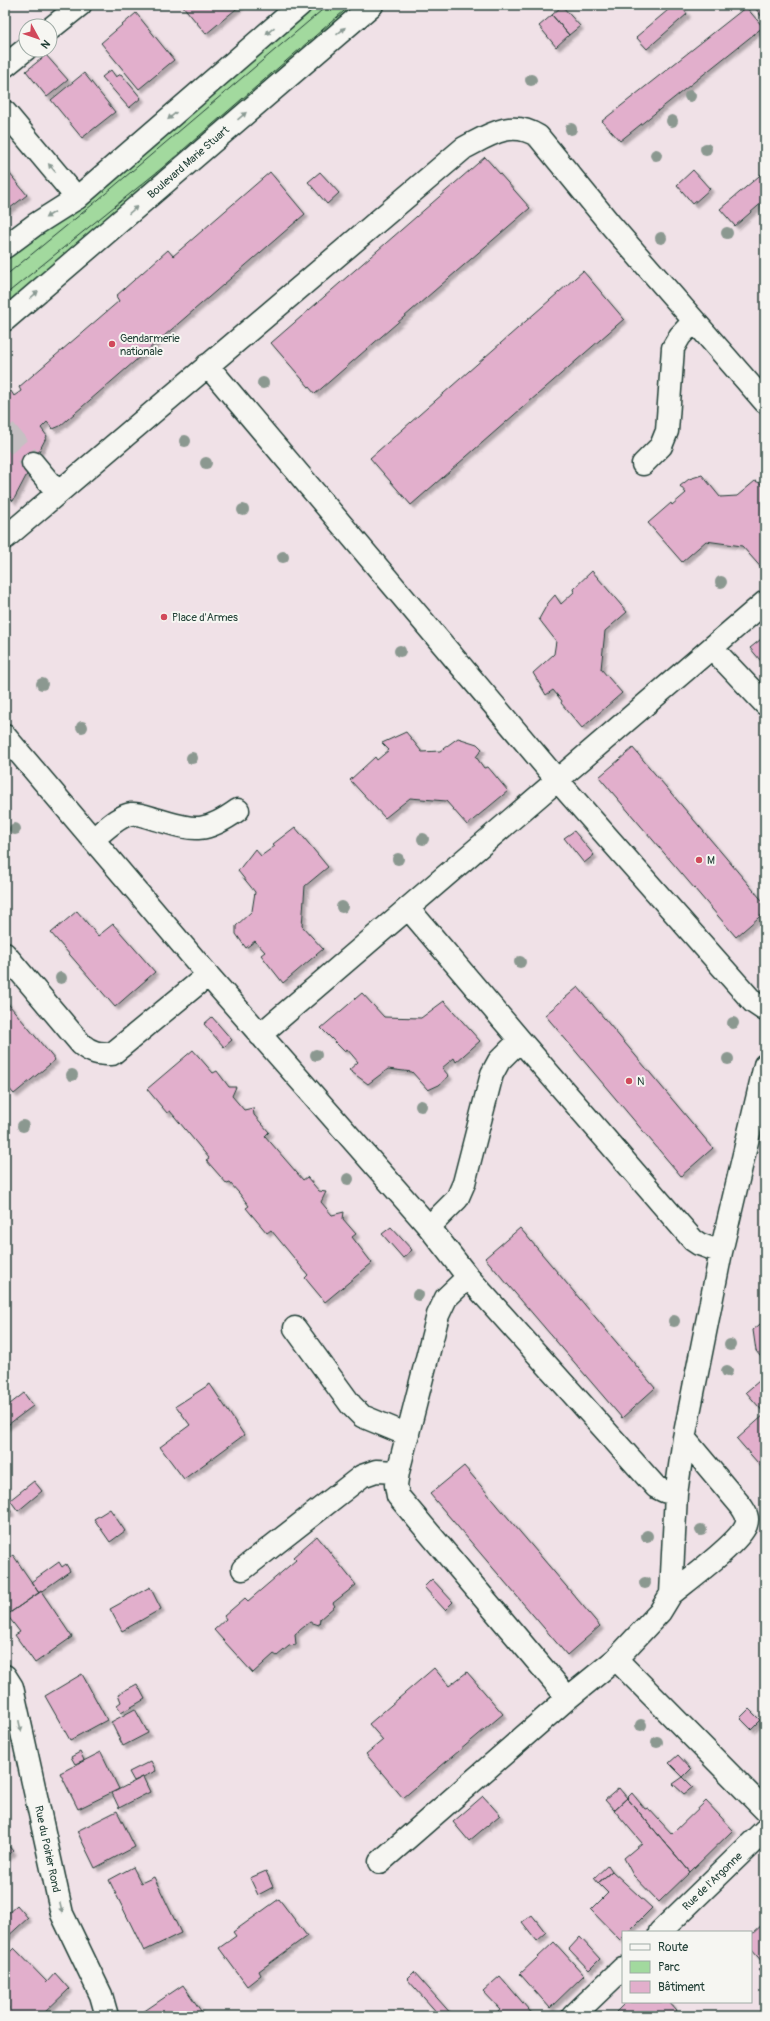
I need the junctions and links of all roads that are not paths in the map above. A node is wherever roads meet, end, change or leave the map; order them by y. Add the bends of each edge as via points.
1 (80, 5) edge
2 (300, 5) edge
3 (372, 5) edge
4 (58, 23) edge
5 (18, 55) edge
6 (5, 66) edge
7 (5, 112) edge
8 (77, 198) junction
9 (5, 247) edge
10 (5, 320) edge
11 (694, 321) junction
12 (207, 365) junction
13 (765, 402) edge
14 (33, 463) tunnel mouth
15 (643, 464) dead end
16 (58, 493) junction
17 (5, 538) edge
18 (765, 602) edge
19 (712, 648) junction
20 (765, 704) edge
21 (5, 736) edge
22 (558, 780) junction
23 (238, 810) dead end
24 (93, 839) junction
25 (408, 908) junction
26 (5, 954) edge
27 (208, 975) junction
28 (765, 1010) edge
29 (260, 1035) junction
30 (520, 1040) junction
31 (765, 1066) edge
32 (429, 1227) junction
33 (721, 1252) junction
34 (468, 1277) junction
35 (295, 1328) dead end
36 (408, 1435) junction
37 (684, 1438) junction
38 (398, 1472) junction
39 (676, 1494) junction
40 (243, 1569) dead end
41 (671, 1594) junction
42 (616, 1659) junction
43 (5, 1676) edge
44 (568, 1698) junction
45 (765, 1810) edge
46 (765, 1830) edge
47 (380, 1862) dead end
48 (661, 1931) edge
49 (622, 1969) edge
50 (107, 2016) edge
51 (573, 2016) edge

1 - 4 main road
2 -> 8 main road
10 -> 3 main road, Boulevard Marie Stuart
5 - 6 main road
8 -> 7 main road
8 -> 9 main road
11 - 12 main road via 538,136 528,129 512,128 488,135 464,148
11 - 13 main road
11 - 15 main road via 673,348 667,431 661,446
12 - 16 main road
12 - 22 main road
14 - 16 main road
16 - 17 main road
18 - 19 main road
19 - 20 main road
19 - 22 main road
21 - 24 main road
22 - 25 main road
22 - 28 main road via 752,1002
23 - 24 main road via 216,825 188,829 139,814 130,814 119,819
24 - 27 main road
25 - 29 main road
25 - 30 main road
26 - 27 main road via 81,1044 89,1051 100,1054 112,1054
27 - 29 main road
29 - 32 main road
30 - 32 main road via 499,1060 492,1074 464,1183 457,1199
30 - 33 main road via 693,1240
31 - 33 main road
32 - 34 main road
33 - 37 main road
34 - 36 main road via 446,1298 438,1315
34 - 39 main road via 656,1487
35 - 36 main road via 351,1405 362,1416
36 - 38 main road
37 - 39 main road
37 - 41 main road via 747,1515 746,1524 737,1539
38 - 40 main road via 376,1471 362,1476
38 - 44 main road via 396,1485 402,1502
39 - 41 main road
41 - 42 main road via 660,1612
42 - 44 main road
42 - 45 main road
43 -> 50 main road, Rue du Poirier Rond via 12,1687 62,1914 101,1995
44 - 47 main road
46 - 48 main road, Rue de l'Argonne
49 - 51 main road

